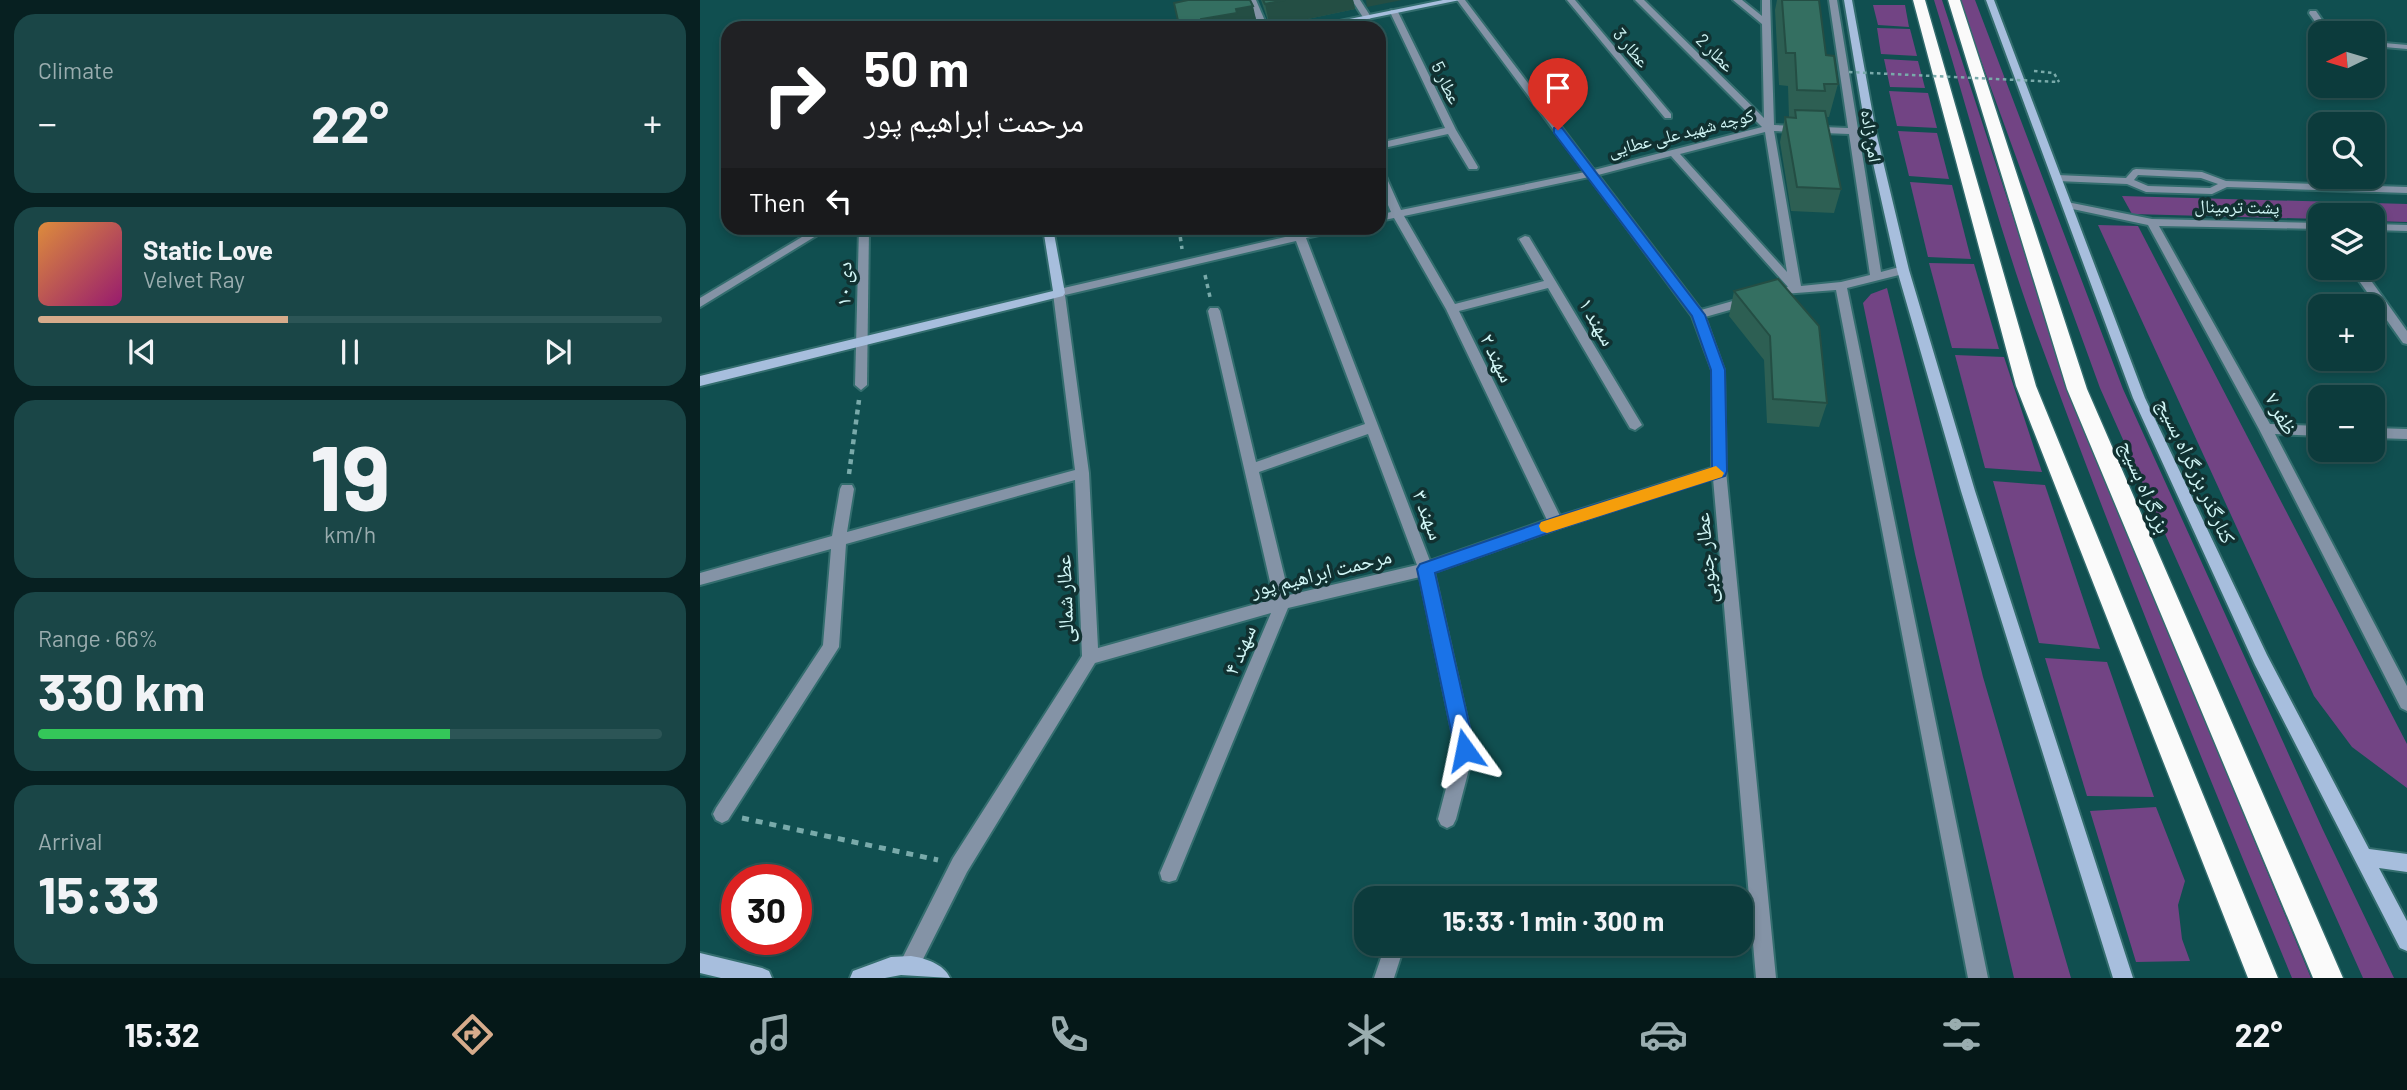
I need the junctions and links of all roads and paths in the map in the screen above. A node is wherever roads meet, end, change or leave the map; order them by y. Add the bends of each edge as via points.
1 (1252, 0) edge
2 (1356, 0) edge
3 (1456, 0) edge
4 (1461, 0) edge
5 (1571, 0) edge
6 (1639, 0) edge
7 (1737, 0) edge
8 (1766, 0) edge
9 (1833, 0) edge
10 (1848, 0) edge
11 (1919, 0) edge
12 (1954, 0) edge
13 (1990, 0) edge
14 (1394, 12) junction
15 (2313, 13) dead end
16 (1188, 17) edge
17 (1367, 17) junction
18 (1179, 21) edge
19 (1261, 21) edge
20 (1346, 21) edge
21 (2319, 21) edge
22 (1767, 24) junction
23 (2385, 45) edge
24 (2407, 47) edge
25 (1849, 72) dead end
26 (2054, 73) dead end
27 (1668, 116) dead end
28 (1769, 128) junction
29 (1451, 130) junction
30 (1853, 132) junction
31 (1871, 132) junction
32 (1386, 144) edge
33 (1674, 153) junction
34 (1472, 167) dead end
35 (1590, 174) junction
36 (2057, 178) junction
37 (2129, 181) junction
38 (2225, 184) junction
39 (1386, 188) edge
40 (2407, 190) edge
41 (2067, 205) junction
42 (1397, 213) junction
43 (1386, 216) edge
44 (2152, 222) junction
45 (2308, 226) edge
46 (2385, 228) edge
47 (2407, 228) edge
48 (812, 235) edge
49 (864, 235) edge
50 (1049, 235) edge
51 (1288, 235) edge
52 (1299, 235) edge
53 (1525, 239) dead end
54 (1201, 260) junction
55 (1903, 270) junction
56 (1877, 277) junction
57 (2365, 280) edge
58 (1552, 283) junction
59 (1841, 286) junction
60 (1796, 288) junction
61 (1059, 293) junction
62 (700, 303) edge
63 (1452, 309) junction
64 (1214, 311) joint
65 (1698, 315) junction
66 (2403, 329) edge
67 (863, 340) junction
68 (2407, 340) edge
69 (700, 381) edge
70 (861, 385) joint
71 (1635, 425) dead end
72 (1372, 427) junction
73 (2266, 429) junction
74 (2308, 431) edge
75 (2385, 433) edge
76 (2407, 434) edge
77 (1251, 469) junction
78 (1719, 471) junction
79 (1082, 473) junction
80 (847, 489) joint
81 (1556, 523) junction
82 (839, 540) junction
83 (1426, 569) junction
84 (700, 579) edge
85 (1283, 603) junction
86 (1090, 657) junction
87 (2407, 703) edge
88 (722, 814) joint
89 (1447, 819) dead end
90 (2363, 857) junction
91 (2407, 863) edge
92 (960, 865) junction
93 (1169, 873) dead end
94 (2407, 941) edge
95 (1391, 956) edge
96 (700, 963) edge
97 (910, 964) junction
98 (762, 978) edge
99 (860, 978) edge
100 (940, 978) edge
101 (1384, 978) edge
102 (1766, 978) edge
103 (1978, 978) edge
104 (2123, 978) edge
105 (2263, 978) edge
106 (2328, 978) edge

1 - 19 street
2 - 17 street
3 - 14 street
4 - 35 street, عطار جنوبی
5 - 27 street, عطار 3
6 - 28 street, عطار 2
7 - 22 street
8 - 22 street
9 - 30 street, امن زاده
10 - 31 street
11 - 105 highway via 2026,386
12 - 106 highway, بزرگراه بسیج via 2077,388
13 - 36 street, کنارگذر بزرگراه بسیج
14 - 17 street
14 - 29 street, عطار 5
15 - 21 lane
16 - 18 path
17 - 20 street
22 - 28 street
23 - 24 lane
25 - 26 path, bridge via 2059,82
28 - 30 street, کوچه شهید علی عطایی
28 - 33 street, کوچه شهید علی عطایی
28 - 60 street
29 - 32 street
29 - 34 street, عطار 5
30 - 31 street, کوچه شهید علی عطایی
30 - 56 street, امن زاده
31 - 55 street
33 - 35 street, کوچه شهید علی عطایی
33 - 60 street
35 - 42 street, کوچه شهید علی عطایی
35 - 65 street, عطار جنوبی
36 - 37 lane
36 - 41 street, کنارگذر بزرگراه بسیج
37 - 38 lane via 2146,189 2212,191
37 - 38 lane via 2136,172 2202,175
38 - 40 lane
39 - 42 street, سهند ۲
41 - 44 street, پشت ترمینال
41 - 90 street, کنارگذر بزرگراه بسیج via 2139,398 2261,660
42 - 43 street, کوچه شهید علی عطایی
42 - 63 street, سهند ۲
44 - 45 street, پشت ترمینال
44 - 73 street, ظفر ۷
46 - 47 street
48 - 62 street
49 - 67 street, دی ۱۰
50 - 61 street, عطار شمالی
51 - 54 street
52 - 72 street, سهند ۳
53 - 58 street, سهند ۱
54 - 61 street
54 - 64 path
55 - 56 street
55 - 104 street via 1968,491
56 - 59 street
57 - 66 street
58 - 63 street
58 - 71 street, سهند ۱
59 - 60 street
59 - 103 street
60 - 65 street
61 - 67 street
61 - 79 street, عطار شمالی
63 - 81 street, سهند ۲
64 - 77 street
65 - 78 street, عطار جنوبی via 1718,370
66 - 68 street
67 - 69 street
67 - 70 street, دی ۱۰
70 - 80 path
72 - 77 street
72 - 83 street, سهند ۳
73 - 74 street
73 - 87 street, ظفر ۷
75 - 76 street
77 - 85 street
78 - 81 street, مرحمت ابراهیم پور
78 - 102 street, عطار جنوبی
79 - 82 street
79 - 86 street, عطار شمالی
80 - 82 street
81 - 83 street, مرحمت ابراهیم پور
82 - 84 street
82 - 88 street via 831,647
83 - 85 street, مرحمت ابراهیم پور
83 - 89 street, سهند ۳ via 1465,750
85 - 86 street, مرحمت ابراهیم پور
85 - 93 street, سهند ۴
86 - 92 street, عطار شمالی
88 - 92 path
90 - 91 street
90 - 94 street, کنارگذر بزرگراه بسیج
92 - 97 street, عطار شمالی
95 - 101 street
96 - 98 street
97 - 99 street via 886,967
97 - 100 street

